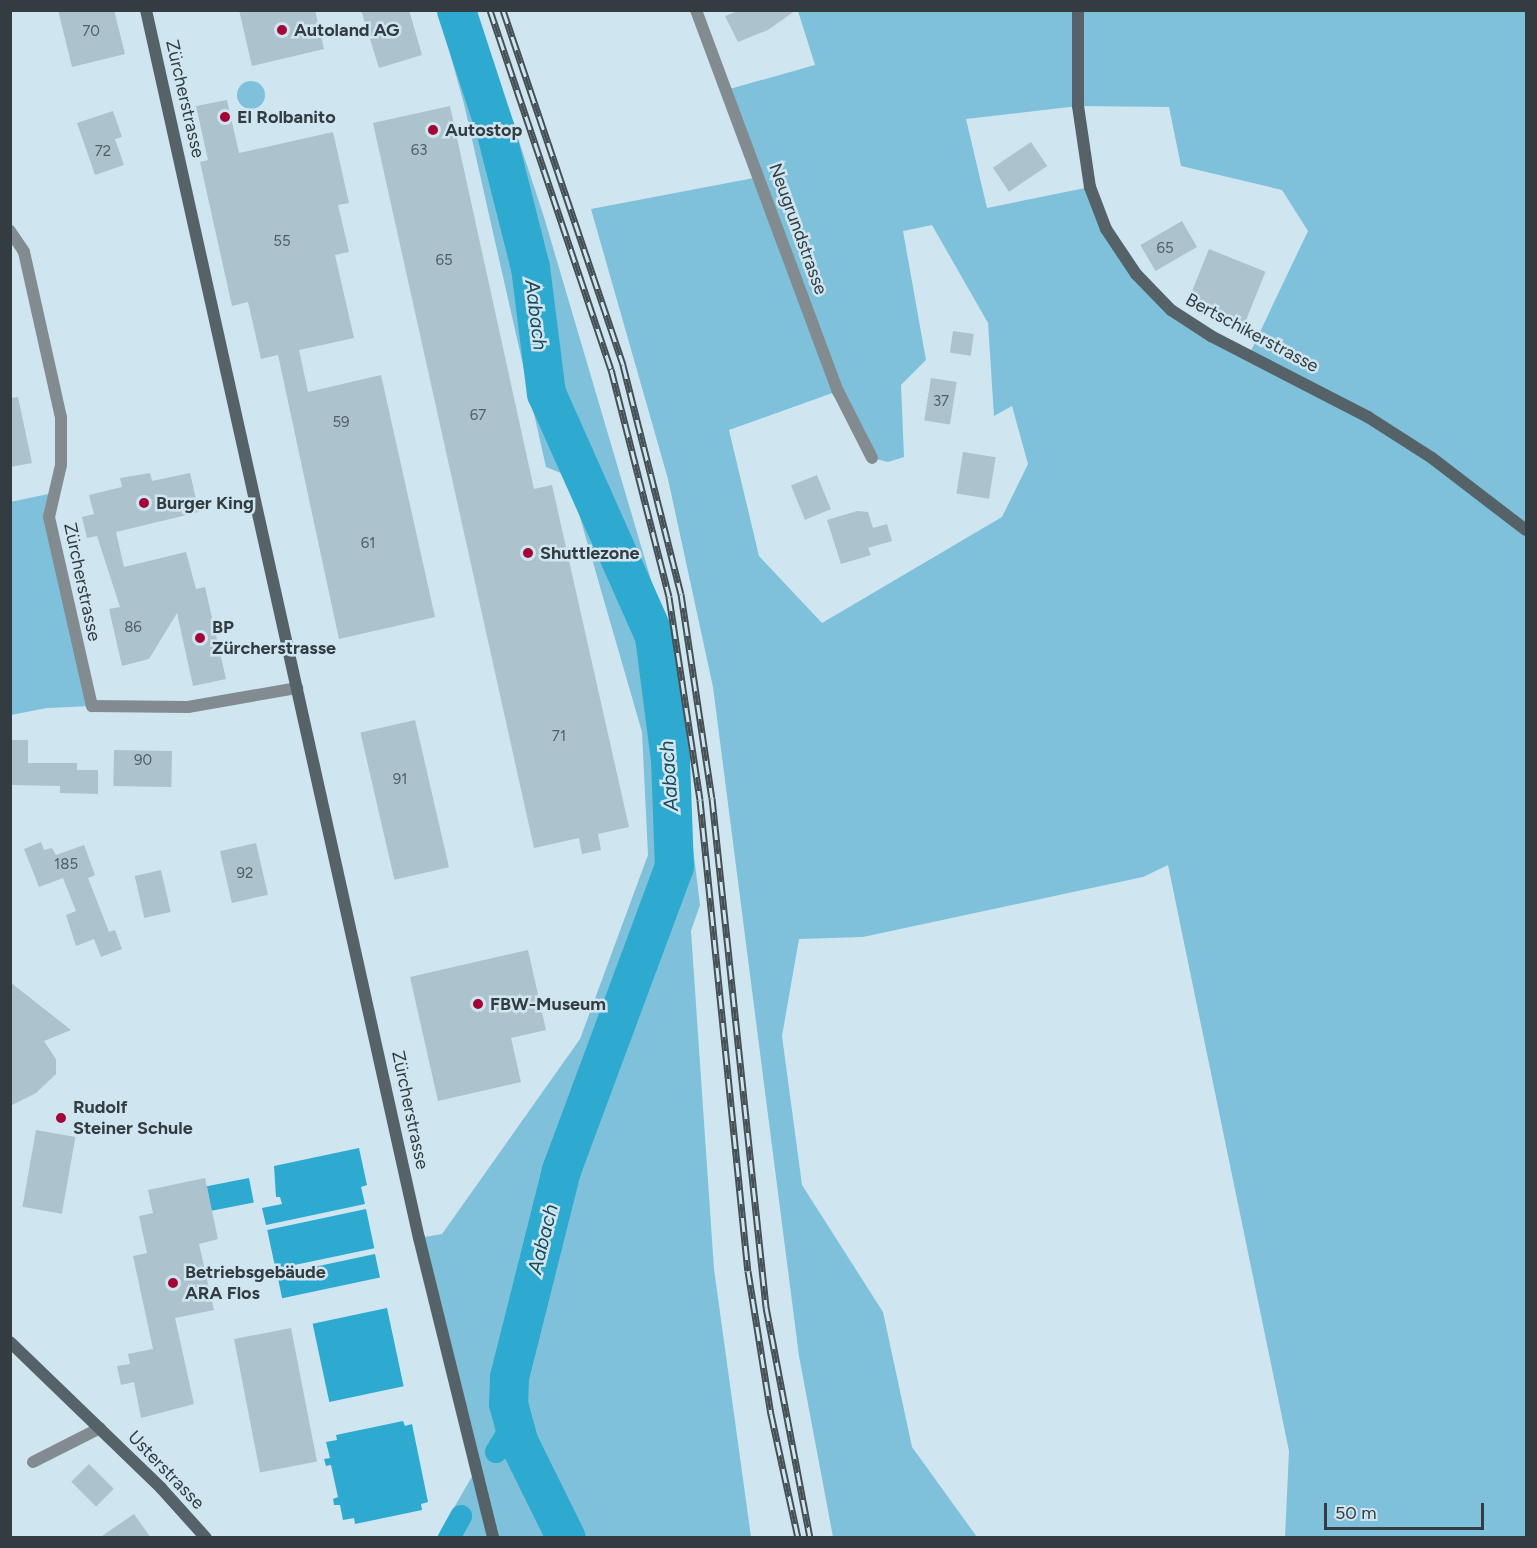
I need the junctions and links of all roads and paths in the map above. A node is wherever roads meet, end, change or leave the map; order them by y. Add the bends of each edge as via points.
1 (146, 10) edge
2 (696, 10) edge
3 (1078, 10) edge
4 (10, 231) edge
5 (872, 458) dead end
6 (1527, 530) edge
7 (297, 688) junction
8 (10, 1342) edge
9 (100, 1428) junction
10 (33, 1462) dead end
11 (206, 1538) edge
12 (493, 1538) edge

1 - 7 main road, Zürcherstrasse
2 - 5 street, Neugrundstrasse via 838,391
3 - 6 main road, Bertschikerstrasse via 1078,106 1090,187 1106,229 1136,274 1171,310 1212,336 1368,417 1432,458
4 - 7 street, Zürcherstrasse via 24,252 61,418 62,465 50,518 92,706 188,707
7 - 12 main road, Zürcherstrasse via 422,1249
8 - 9 main road, Usterstrasse
9 - 10 street, Usterstrasse
9 - 11 main road, Usterstrasse

